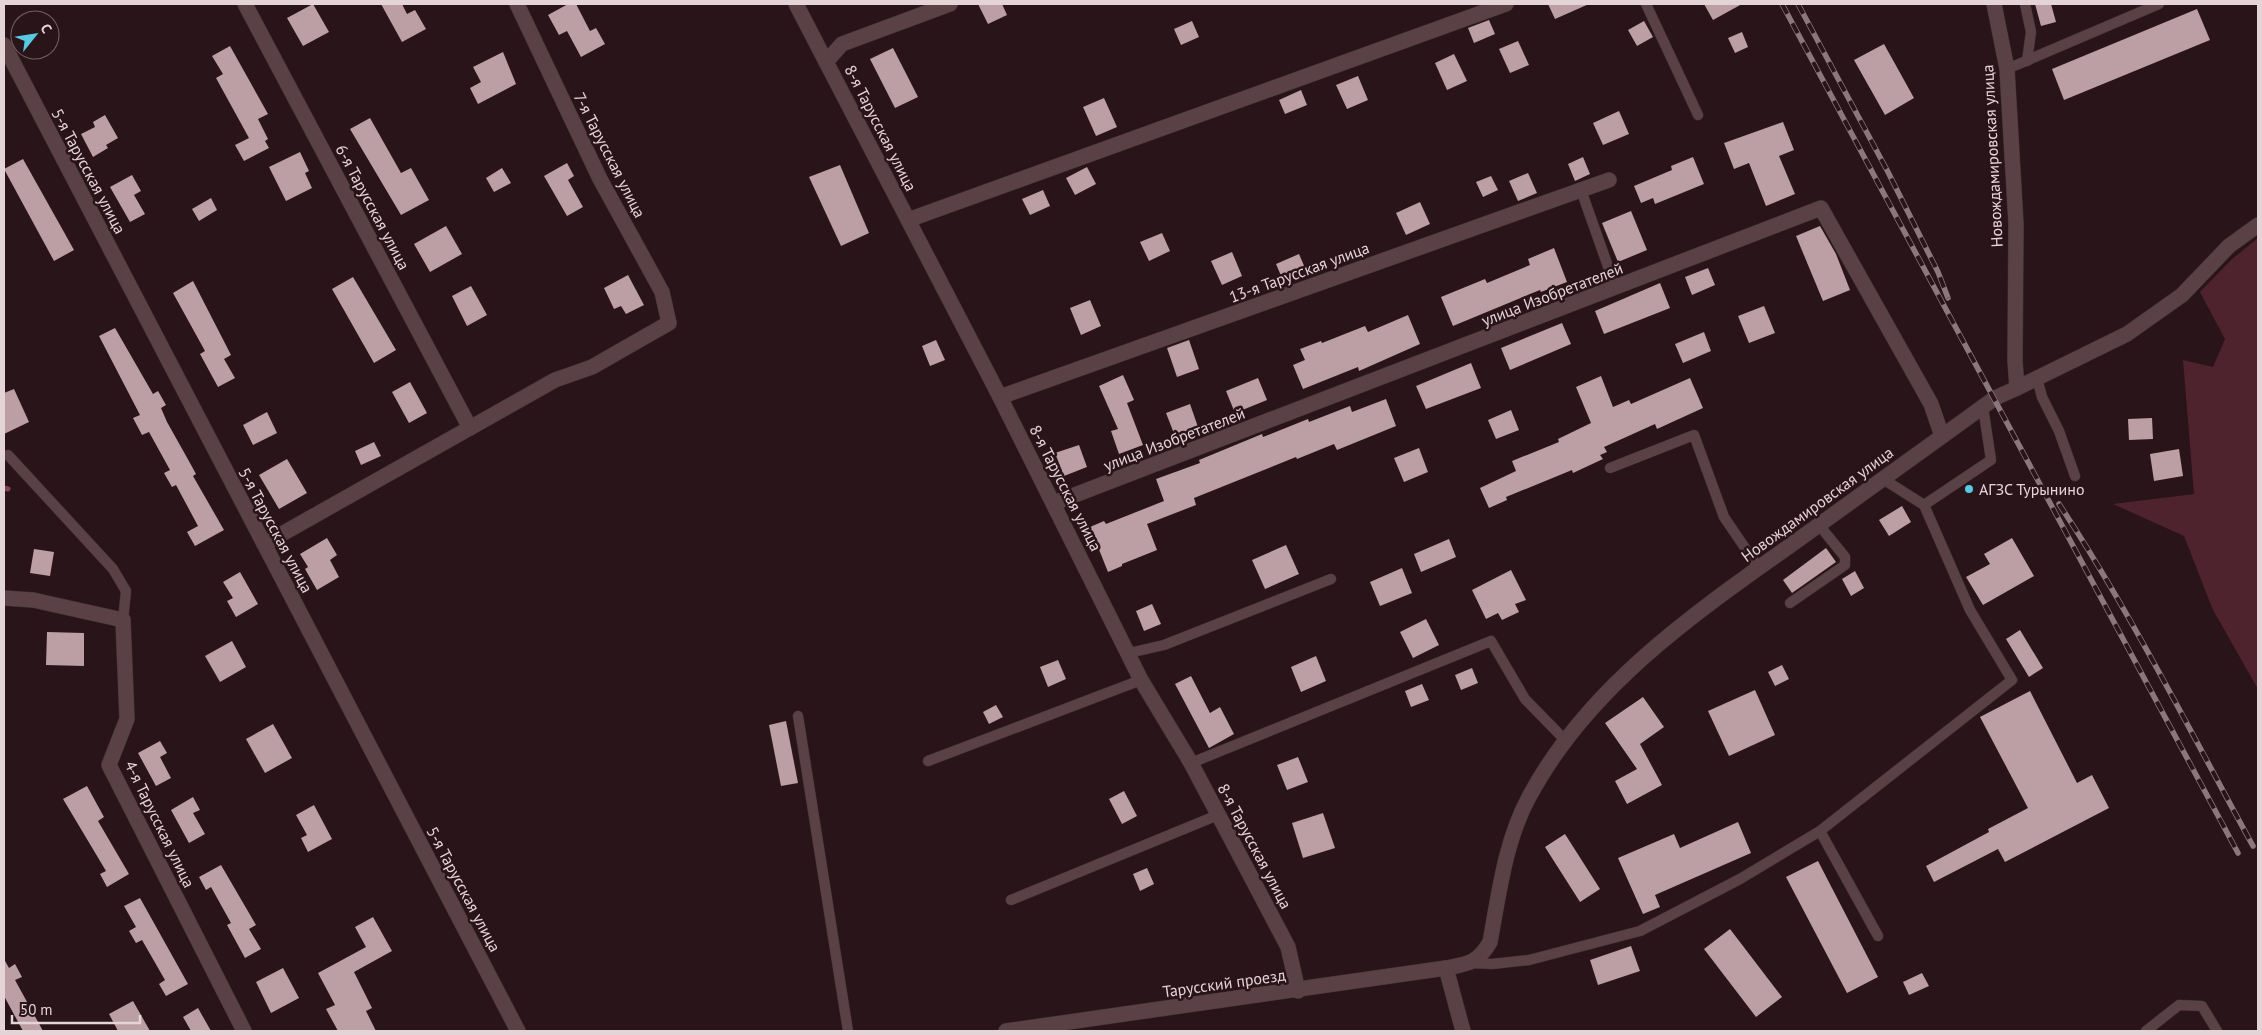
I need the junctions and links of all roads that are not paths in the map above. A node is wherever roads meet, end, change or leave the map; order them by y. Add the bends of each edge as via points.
1 (245, 4) edge
2 (517, 4) edge
3 (796, 4) edge
4 (950, 4) edge
5 (1506, 4) edge
6 (1646, 4) edge
7 (1994, 4) edge
8 (2025, 4) edge
9 (2160, 4) edge
10 (4, 44) edge
11 (2027, 61) junction
12 (826, 62) junction
13 (2006, 69) junction
14 (1698, 114) dead end
15 (1609, 180) dead end
16 (1581, 190) junction
17 (908, 220) junction
18 (2258, 225) edge
19 (1616, 289) junction
20 (2037, 378) junction
21 (2018, 388) junction
22 (1000, 397) junction
23 (1983, 407) junction
24 (470, 428) junction
25 (1942, 436) junction
26 (8, 455) dead end
27 (1610, 468) dead end
28 (2076, 476) dead end
29 (1883, 479) junction
30 (1054, 504) junction
31 (1924, 505) junction
32 (1819, 525) junction
33 (264, 544) junction
34 (1758, 567) junction
35 (1331, 579) dead end
36 (4, 598) edge
37 (1790, 603) dead end
38 (123, 620) junction
39 (1129, 653) junction
40 (1141, 680) junction
41 (798, 716) dead end
42 (1565, 740) junction
43 (928, 761) dead end
44 (1191, 763) junction
45 (1218, 815) junction
46 (1820, 831) junction
47 (1011, 900) dead end
48 (1878, 936) dead end
49 (1470, 963) junction
50 (1446, 968) junction
51 (1298, 991) junction
52 (244, 1031) edge
53 (518, 1031) edge
54 (848, 1031) edge
55 (1006, 1031) edge
56 (1463, 1031) edge
57 (2146, 1031) edge
58 (2217, 1031) edge

1 - 24 street, 6-я Тарусская улица
2 - 24 street, 7-я Тарусская улица via 600,179 662,292 669,323 592,367 555,380
3 - 12 street, 8-я Тарусская улица
4 - 12 street via 842,44
5 - 17 street
6 - 14 lane
7 - 13 street, Новождамировская улица
8 - 11 lane via 2032,32
9 - 11 lane
10 - 33 street, 5-я Тарусская улица
11 - 13 lane
12 - 17 street, 8-я Тарусская улица
13 - 21 street, Новождамировская улица via 2016,224 2015,361
15 - 16 street, 13-я Тарусская улица
16 - 19 lane
16 - 22 street, 13-я Тарусская улица
17 - 22 street, 8-я Тарусская улица
18 - 20 street via 2229,246 2182,295 2127,334
19 - 25 street, улица Изобретателей via 1821,208 1931,404
19 - 30 street, улица Изобретателей
20 - 21 street
20 - 28 lane
21 - 23 street, Новождамировская улица
22 - 30 street, 8-я Тарусская улица
23 - 25 street, Новождамировская улица
23 - 31 lane via 1991,460
24 - 33 street
25 - 29 street, Новождамировская улица
26 - 38 lane via 114,569 126,590
27 - 34 lane via 1694,435 1724,517
29 - 31 lane
29 - 32 street, Новождамировская улица
30 - 39 street, 8-я Тарусская улица
31 - 46 lane via 1970,610 2012,680
32 - 34 street, Новождамировская улица
32 - 37 lane via 1845,557 1845,566
33 - 53 street, 5-я Тарусская улица
34 - 42 street, Новождамировская улица via 1668,636 1585,714
35 - 39 lane via 1164,645
36 - 38 street via 33,600
38 - 52 street, 4-я Тарусская улица via 127,720 109,765
39 - 40 street, 8-я Тарусская улица
40 - 43 lane
40 - 44 street, 8-я Тарусская улица
41 - 54 lane
42 - 44 lane via 1525,699 1492,641
42 - 49 street, Новождамировская улица via 1528,798 1506,855 1490,942 1483,955
44 - 45 street, 8-я Тарусская улица
45 - 47 lane
45 - 51 street, 8-я Тарусская улица via 1288,947
46 - 48 lane
46 - 49 lane via 1640,932 1529,960
49 - 50 street
50 - 51 street, Тарусский проезд
50 - 56 street
51 - 55 street, Тарусский проезд
57 - 58 lane via 2179,1005 2202,1006

